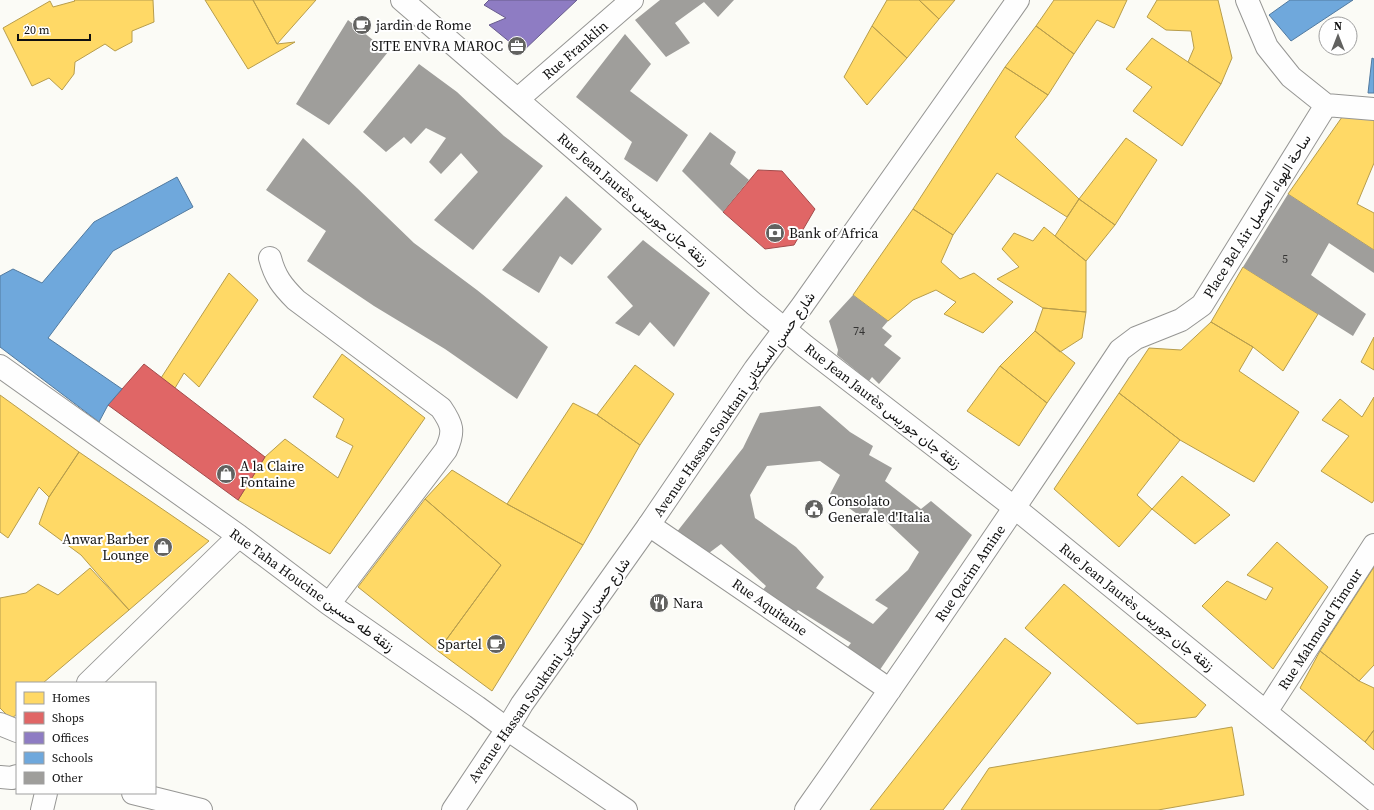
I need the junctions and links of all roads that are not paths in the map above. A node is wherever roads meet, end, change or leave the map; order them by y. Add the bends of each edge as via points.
1 (402, 0) edge
2 (632, 0) edge
3 (1018, 0) edge
4 (1248, 0) edge
5 (518, 99) junction
6 (1326, 105) junction
7 (1374, 109) edge
8 (270, 258) dead end
9 (784, 328) junction
10 (1136, 338) joint
11 (0, 366) edge
12 (1015, 508) junction
13 (649, 524) junction
14 (238, 536) junction
15 (1374, 545) edge
16 (328, 604) junction
17 (89, 682) edge
18 (890, 690) junction
19 (1266, 712) junction
20 (0, 724) edge
21 (507, 729) junction
22 (16, 731) edge
23 (16, 776) edge
24 (0, 777) edge
25 (46, 794) edge
26 (137, 794) edge
27 (1374, 800) edge
28 (1374, 807) edge
29 (42, 810) edge
30 (201, 810) edge
31 (453, 810) edge
32 (626, 810) edge
33 (806, 810) edge
34 (1358, 810) edge

1 - 5 street, Rue Jean Jaurès زنقة جان جوريس
2 - 5 street, Rue Franklin
3 - 9 street, Avenue Hassan Souktani شارع حسن السكتاني
4 - 6 street via 1268,47 1291,77
5 - 9 street, Rue Jean Jaurès زنقة جان جوريس
6 - 7 street
6 - 10 street, Place Bel Air ساحة الهواء الجميل via 1202,305 1181,320
8 - 16 street via 274,272 282,285 296,300 441,408 452,428 446,450
9 - 12 street, Rue Jean Jaurès زنقة جان جوريس
9 - 13 street, Avenue Hassan Souktani شارع حسن السكتاني
10 - 12 street, Rue Qacim Amine via 1120,350
11 - 14 street, Rue Taha Houcine زنقة طه حسين
12 - 18 street, Rue Qacim Amine
12 - 19 street, Rue Jean Jaurès زنقة جان جوريس
13 - 18 street, Rue Aquitaine
13 - 21 street, Avenue Hassan Souktani شارع حسن السكتاني
14 - 16 street, Rue Taha Houcine زنقة طه حسين
14 - 17 street
15 - 19 street, Rue Mahmoud Timour
16 - 21 street, Rue Taha Houcine زنقة طه حسين
18 - 33 street, Rue Qacim Amine
19 - 27 street, Rue Jean Jaurès زنقة جان جوريس
20 - 22 street
21 - 31 street, Avenue Hassan Souktani شارع حسن السكتاني
21 - 32 street, Rue Taha Houcine زنقة طه حسين
23 - 24 street
25 - 29 street
26 - 30 street
28 - 34 street

